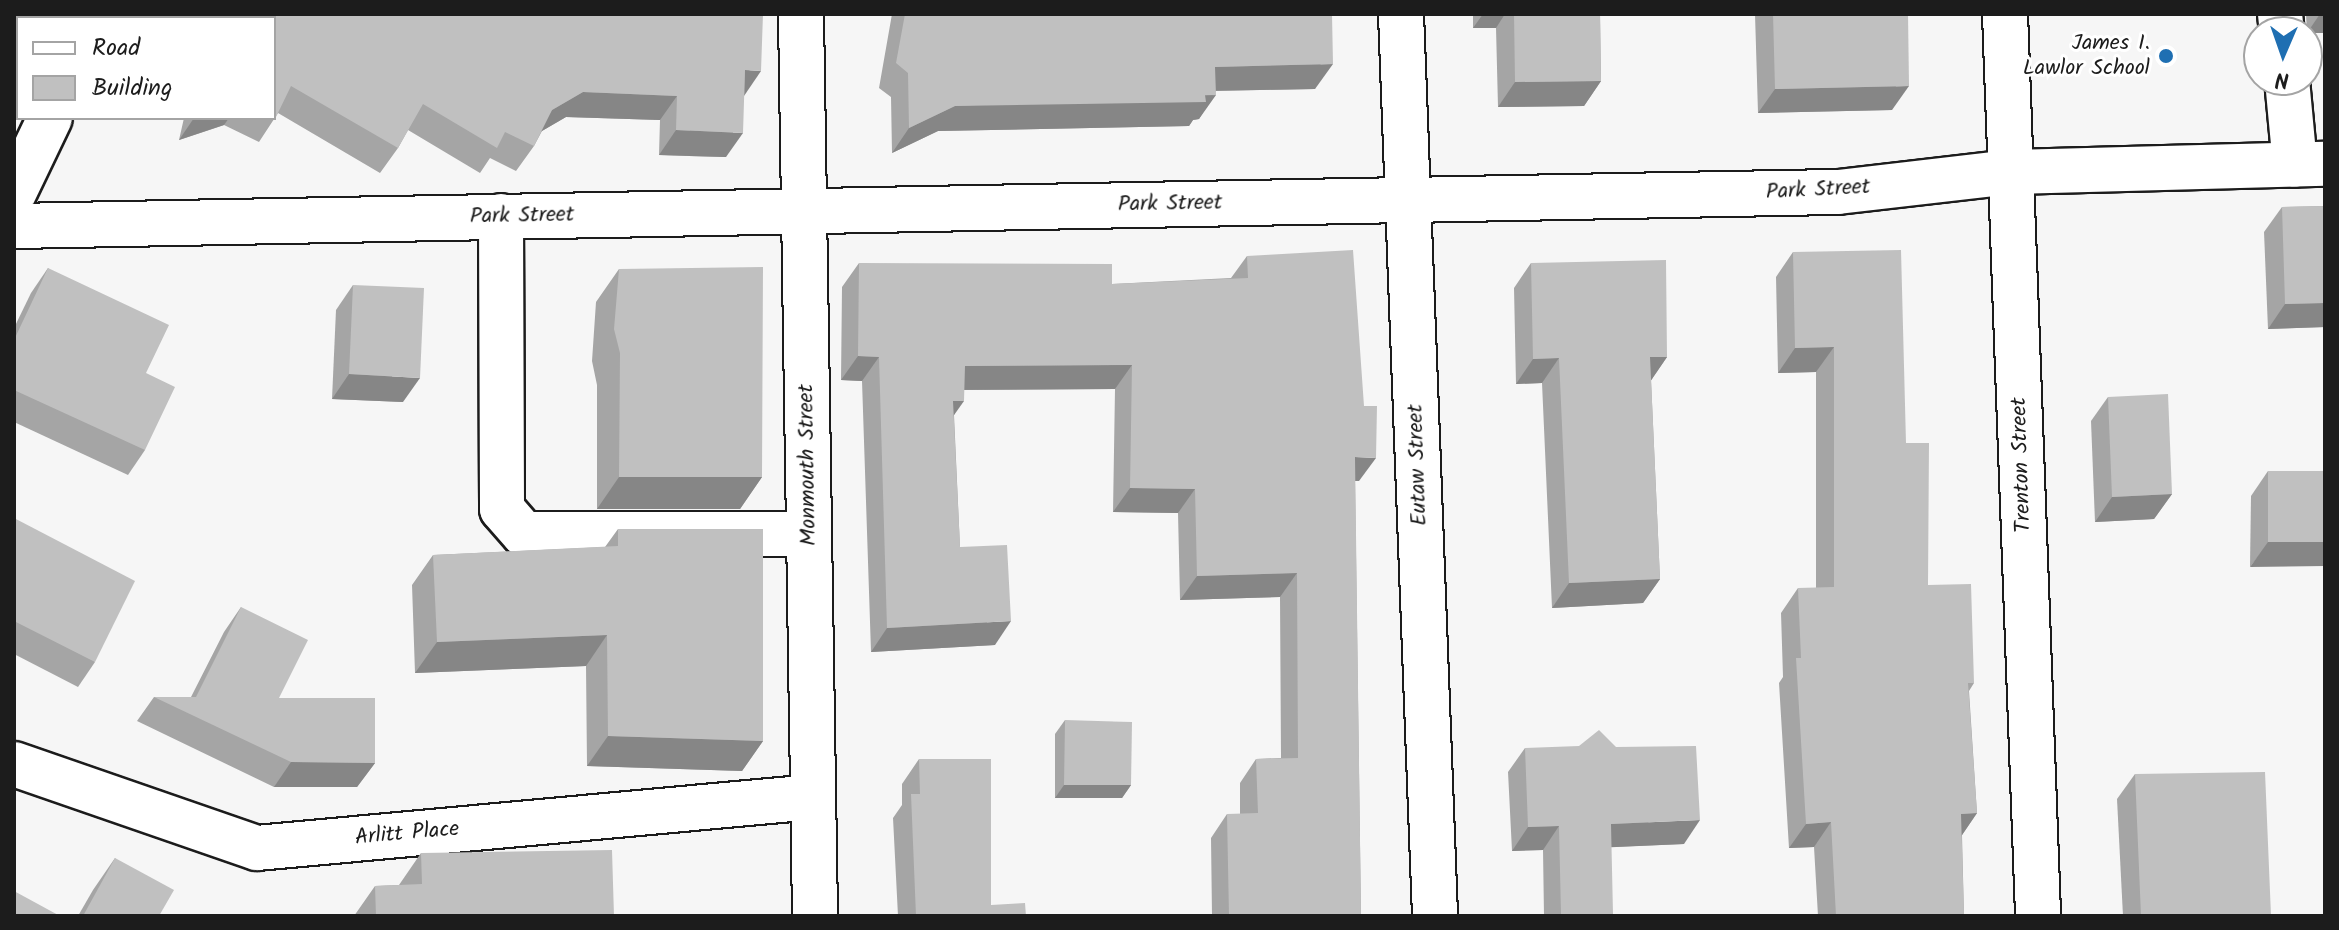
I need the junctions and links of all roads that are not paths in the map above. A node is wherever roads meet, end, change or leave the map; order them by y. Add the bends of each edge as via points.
1 (801, 14) edge
2 (1401, 14) edge
3 (2005, 14) edge
4 (2291, 96) edge
5 (49, 120) edge
6 (2310, 164) edge
7 (2012, 172) junction
8 (14, 193) edge
9 (1408, 200) junction
10 (804, 210) junction
11 (501, 216) junction
12 (14, 226) edge
13 (809, 534) junction
14 (14, 764) edge
15 (813, 797) junction
16 (815, 916) edge
17 (1435, 916) edge
18 (2038, 916) edge

1 - 10 street, Monmouth Street
2 - 9 street, Eutaw Street
3 - 7 street, Trenton Street
4 - 6 street
5 - 8 street
6 - 7 street, Park Street
7 - 9 street, Park Street via 1838,192
7 - 18 street, Trenton Street
9 - 10 street, Park Street
9 - 17 street, Eutaw Street
10 - 11 street, Park Street
10 - 13 street, Monmouth Street
11 - 12 street, Park Street
11 - 13 street via 502,509 524,534
13 - 15 street, Monmouth Street
14 - 15 street, Arlitt Place via 257,848
15 - 16 street, Monmouth Street

